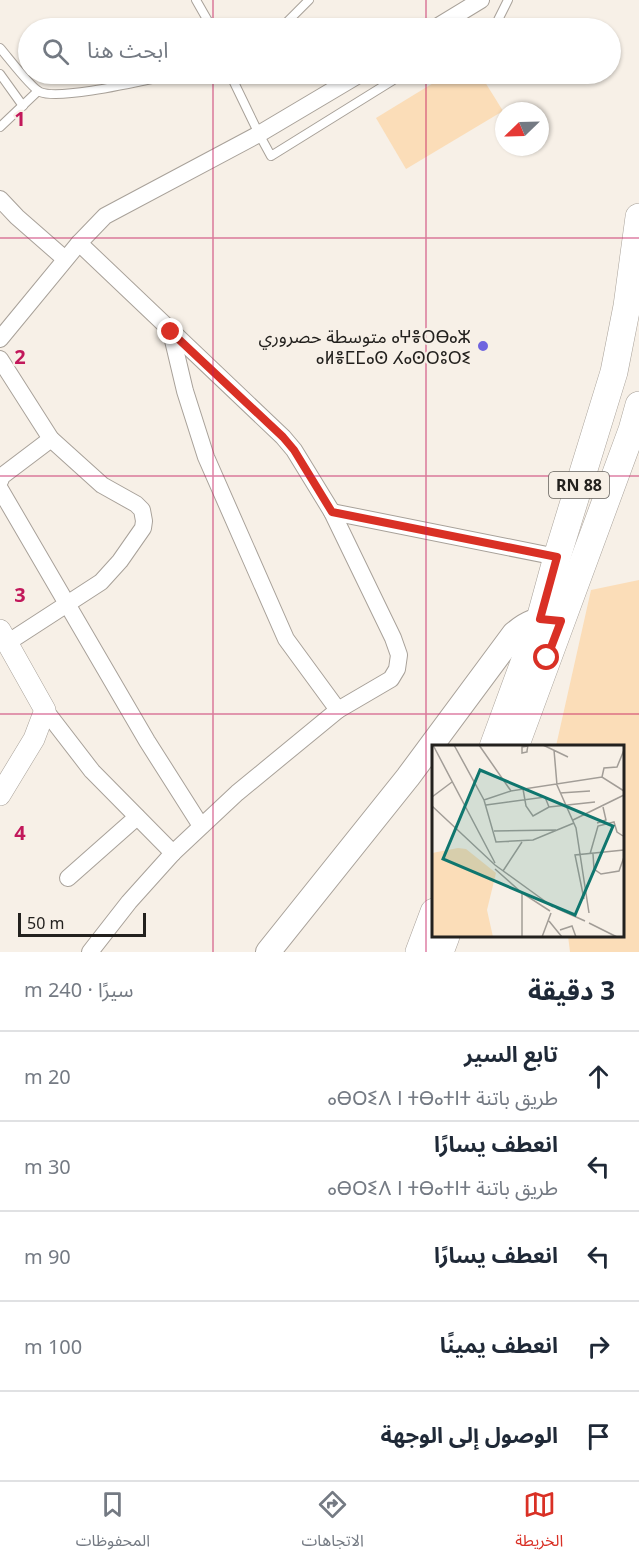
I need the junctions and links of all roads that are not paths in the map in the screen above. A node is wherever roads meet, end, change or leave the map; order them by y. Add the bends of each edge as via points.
1 (196, 0) edge
2 (309, 0) edge
3 (481, 0) edge
4 (508, 0) edge
5 (206, 18) edge
6 (291, 18) edge
7 (451, 18) edge
8 (499, 18) edge
9 (0, 48) edge
10 (18, 68) edge
11 (0, 74) edge
12 (32, 84) edge
13 (124, 84) edge
14 (235, 84) edge
15 (343, 84) edge
16 (387, 84) edge
17 (38, 91) junction
18 (23, 105) junction
19 (0, 127) edge
20 (259, 134) junction
21 (0, 199) edge
22 (639, 217) edge
23 (79, 243) junction
24 (65, 260) junction
25 (171, 332) junction
26 (0, 339) edge
27 (0, 358) edge
28 (639, 405) edge
29 (51, 439) junction
30 (0, 481) edge
31 (0, 489) edge
32 (332, 512) junction
33 (557, 557) junction
34 (67, 604) junction
35 (551, 620) junction
36 (4, 637) edge
37 (45, 710) junction
38 (338, 710) junction
39 (494, 745) edge
40 (516, 745) edge
41 (0, 795) edge
42 (137, 817) junction
43 (201, 826) junction
44 (173, 853) junction
45 (68, 878) dead end
46 (432, 917) edge
47 (446, 937) edge
48 (90, 952) edge
49 (268, 952) edge
50 (419, 952) edge
51 (440, 952) edge

1 - 5 lane
2 - 6 lane
3 - 7 street
4 - 8 lane
9 - 10 lane
11 - 18 lane
12 - 17 lane
13 - 17 lane via 50,95
14 - 20 lane
15 - 20 street
16 - 20 lane via 271,156
17 - 18 lane
18 - 19 lane
20 - 23 street via 105,216
21 - 24 street
22 - 33 main road, RN 88 via 614,372
23 - 24 street
23 - 25 street
24 - 26 street
25 - 32 street via 283,437
25 - 38 street via 206,457 286,639
27 - 29 street
28 - 35 main road, RN 88
29 - 30 street
29 - 34 street via 102,485 128,498 143,513 142,528 120,561 101,582
31 - 34 street
32 - 33 street
32 - 38 street via 399,655 391,679
33 - 35 main road, RN 88
34 - 36 street
34 - 43 street
35 - 39 main road, RN 88
35 - 40 main road, RN 88
35 - 49 main road via 524,626 505,645 408,777
36 - 37 street
37 - 41 street via 34,739
37 - 42 street via 92,771
38 - 43 street
42 - 44 street
42 - 45 street
43 - 44 street
44 - 48 street
46 - 50 main road
47 - 51 main road

